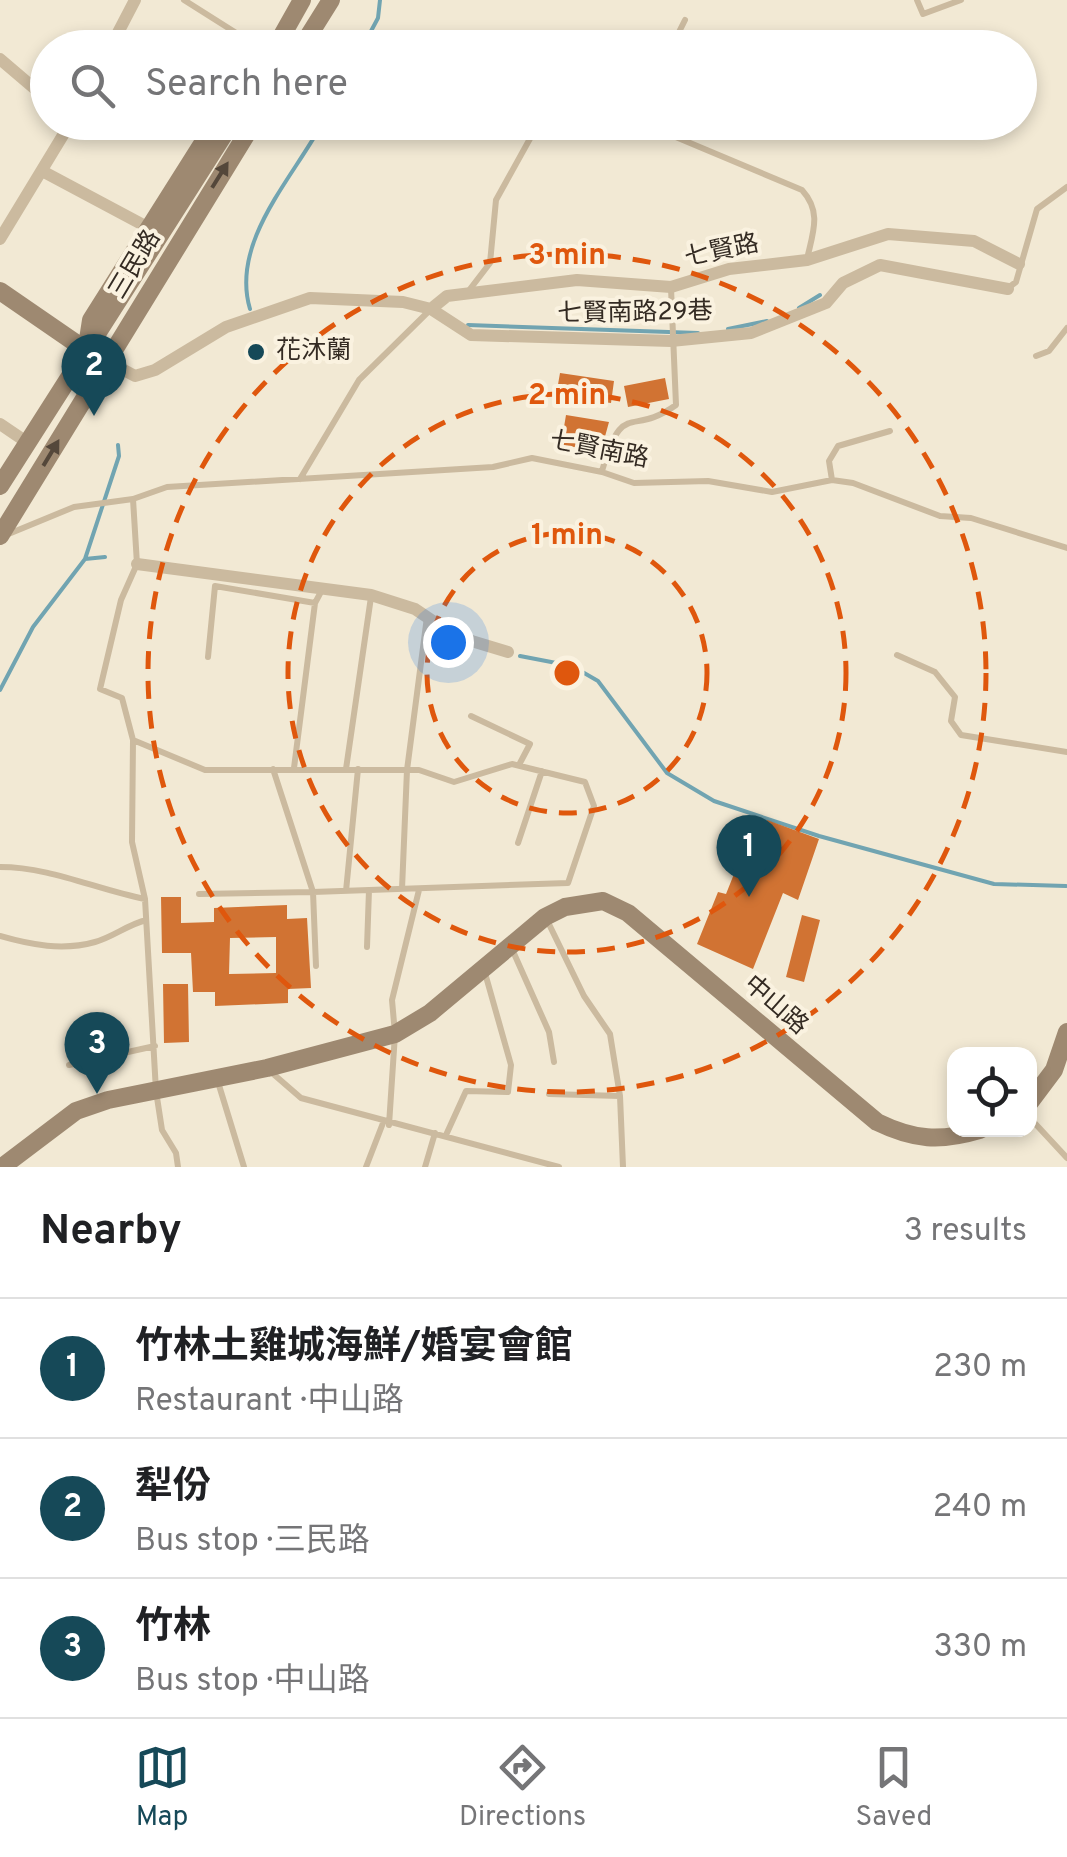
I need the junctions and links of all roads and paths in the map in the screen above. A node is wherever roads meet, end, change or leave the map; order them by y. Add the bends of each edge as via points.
1 (135, 0) edge
2 (184, 0) edge
3 (331, 0) edge
4 (917, 0) edge
5 (961, 0) edge
6 (297, 8) edge
7 (685, 20) dead end
8 (119, 30) edge
9 (232, 30) edge
10 (283, 30) edge
11 (312, 30) edge
12 (680, 30) edge
13 (0, 59) edge
14 (30, 85) edge
15 (61, 140) edge
16 (204, 140) edge
17 (221, 140) edge
18 (243, 140) edge
19 (529, 140) edge
20 (683, 140) edge
21 (44, 172) junction
22 (1067, 186) edge
23 (148, 228) junction
24 (0, 239) edge
25 (807, 260) junction
26 (1019, 264) junction
27 (672, 287) junction
28 (1008, 288) joint
29 (0, 292) edge
30 (466, 294) junction
31 (431, 308) junction
32 (1067, 328) edge
33 (671, 341) junction
34 (86, 352) junction
35 (1036, 356) dead end
36 (107, 360) junction
37 (0, 424) edge
38 (890, 432) dead end
39 (28, 443) junction
40 (602, 472) junction
41 (300, 480) junction
42 (832, 480) junction
43 (0, 486) edge
44 (133, 500) junction
45 (0, 537) edge
46 (1067, 548) edge
47 (137, 564) junction
48 (322, 588) junction
49 (372, 595) junction
50 (315, 603) junction
51 (428, 617) junction
52 (508, 652) dead end
53 (897, 655) dead end
54 (208, 656) dead end
55 (471, 716) dead end
56 (133, 740) junction
57 (1067, 752) edge
58 (519, 765) junction
59 (273, 768) junction
60 (294, 768) junction
61 (346, 769) junction
62 (358, 769) junction
63 (408, 770) junction
64 (542, 771) junction
65 (518, 843) dead end
66 (0, 867) edge
67 (568, 883) junction
68 (402, 889) junction
69 (369, 890) junction
70 (419, 890) junction
71 (346, 891) junction
72 (313, 892) junction
73 (200, 894) dead end
74 (145, 899) junction
75 (568, 906) junction
76 (545, 917) junction
77 (146, 920) junction
78 (0, 936) edge
79 (367, 947) dead end
80 (512, 948) junction
81 (316, 966) dead end
82 (484, 972) junction
83 (1067, 1032) edge
84 (395, 1034) junction
85 (156, 1046) junction
86 (554, 1062) dead end
87 (69, 1065) dead end
88 (267, 1068) junction
89 (216, 1076) junction
90 (156, 1090) junction
91 (1037, 1093) edge
92 (549, 1094) dead end
93 (620, 1096) junction
94 (386, 1124) junction
95 (1037, 1126) edge
96 (435, 1133) junction
97 (446, 1135) junction
98 (947, 1137) edge
99 (1067, 1158) edge
100 (2, 1167) edge
101 (178, 1167) edge
102 (244, 1167) edge
103 (366, 1167) edge
104 (425, 1167) edge
105 (560, 1167) edge
106 (623, 1167) edge

1 - 8 street
2 - 9 lane
3 - 11 street
4 - 5 lane via 923,14
6 - 10 street
7 - 12 lane
13 - 14 street
15 - 21 street
16 - 23 street, 三民路
17 - 34 street, 三民路
36 -> 18 street, 三民路
19 - 30 lane via 496,200 490,263
20 - 25 lane via 802,190 816,216
21 - 23 street
21 - 24 street
22 - 26 lane via 1036,209
23 - 34 street, 三民路 via 91,320
25 - 26 street, 七賢路 via 888,234 974,241
25 - 27 street, 七賢路 via 728,269
26 - 28 lane
27 - 30 street, 七賢路 via 577,280
27 - 33 lane
28 - 33 street, 七賢南路29巷 via 880,265 843,284 826,303 751,333
29 - 34 street
30 - 31 street, 七賢路 via 447,296
31 - 33 street, 七賢南路29巷 via 470,335
31 - 36 street, 七賢路 via 310,298 226,327 155,370 135,376
31 - 41 lane, 七賢路 via 359,380
32 - 35 lane via 1049,351
33 - 40 lane via 676,406 622,422
34 - 36 street
34 - 39 street, 三民路
45 -> 36 street, 三民路
37 - 39 street
38 - 42 lane via 838,446 829,461
39 - 43 street, 三民路
40 - 41 lane, 七賢南路 via 532,458 493,467
40 - 42 lane, 七賢南路 via 634,484 708,480 772,492
41 - 44 lane, 七賢南路 via 167,488
42 - 46 lane, 七賢南路
44 - 45 lane, 七賢南路 via 74,508
44 - 47 lane
47 - 48 street
47 - 56 lane via 120,600 100,689 122,698
48 - 49 street
48 - 50 lane
49 - 51 street
49 - 61 lane
50 - 54 lane via 215,586
50 - 60 lane
51 - 52 street via 455,636
51 - 63 lane
53 - 57 lane via 935,672 955,696 951,721 961,734
55 - 58 lane via 530,744
56 - 59 lane via 206,770
56 - 74 lane via 132,842
58 - 63 lane via 454,782
58 - 64 lane
59 - 60 lane
59 - 72 lane
60 - 61 lane
61 - 62 lane
62 - 63 lane
62 - 71 lane
63 - 68 lane
64 - 65 lane
64 - 67 lane via 586,782 594,806
66 - 74 lane via 38,867 88,888
67 - 70 lane
67 - 75 lane
68 - 69 lane
68 - 70 lane
69 - 71 lane
69 - 79 lane
70 - 84 lane via 392,1000
71 - 72 lane
72 - 73 lane
72 - 81 lane
74 - 77 lane
75 - 76 street, 中山路
75 - 98 street, 中山路 via 603,901 628,913 877,1122 904,1136
76 - 80 street, 中山路
76 - 93 lane via 610,1034
77 - 78 lane via 119,926 99,941 62,948
77 - 85 lane
80 - 82 street, 中山路
80 - 86 lane via 549,1032
82 - 84 street, 中山路
82 - 97 lane via 511,1066 508,1092 466,1091
83 - 91 street via 1054,1070
84 - 88 street, 中山路
84 - 94 lane
85 - 87 lane
85 - 90 lane
88 - 89 street, 中山路
88 - 94 lane via 300,1098
89 - 90 street, 中山路
89 - 102 lane
90 - 100 street, 中山路 via 76,1111
90 - 101 lane via 162,1130
92 - 93 lane
93 - 106 lane
94 - 96 lane
94 - 103 lane
95 - 99 lane
96 - 97 lane
96 - 104 lane
97 - 105 lane

